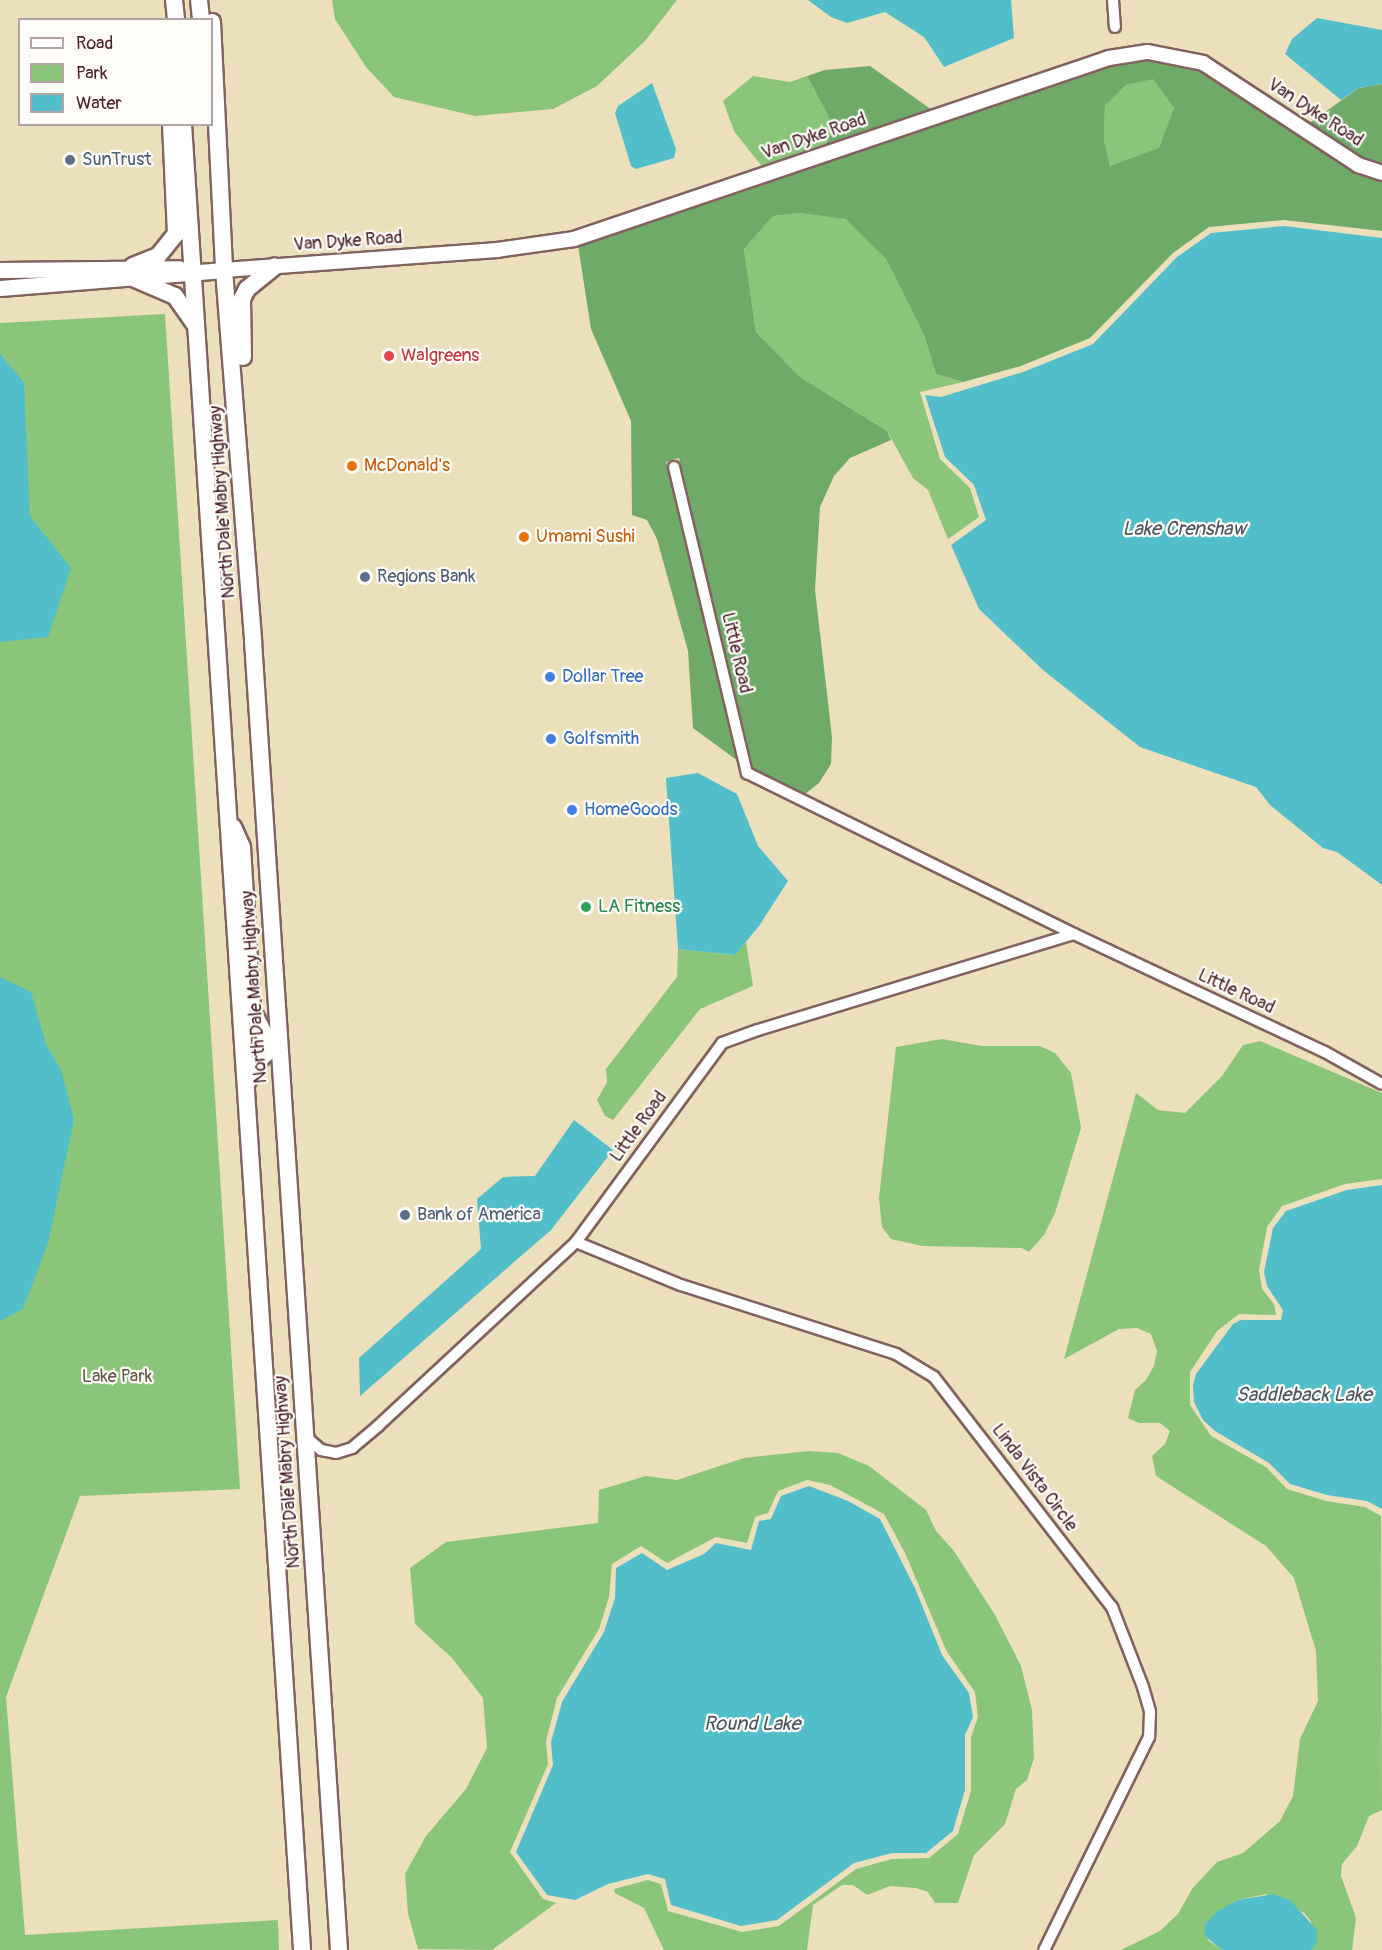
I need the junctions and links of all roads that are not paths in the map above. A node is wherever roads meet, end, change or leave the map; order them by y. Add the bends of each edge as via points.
1 (172, 0) edge
2 (199, 0) edge
3 (210, 0) edge
4 (1113, 0) edge
5 (169, 18) edge
6 (176, 18) edge
7 (201, 18) edge
8 (211, 18) edge
9 (1115, 27) dead end
10 (213, 86) edge
11 (171, 126) edge
12 (183, 126) edge
13 (1382, 173) edge
14 (275, 266) junction
15 (0, 270) edge
16 (224, 270) junction
17 (134, 272) junction
18 (194, 272) junction
19 (0, 288) edge
20 (197, 329) junction
21 (674, 467) dead end
22 (228, 817) junction
23 (1074, 933) junction
24 (277, 1025) junction
25 (278, 1043) junction
26 (246, 1084) junction
27 (1382, 1084) edge
28 (576, 1242) junction
29 (306, 1437) junction
30 (302, 1950) edge
31 (339, 1950) edge
32 (1044, 1950) edge

1 - 5 main road
1 - 6 main road
2 - 7 main road
3 - 8 main road, North Dale Mabry Highway
4 - 9 street
10 - 16 main road, North Dale Mabry Highway
11 - 17 main road via 176,234 158,256
12 - 18 main road, North Dale Mabry Highway
13 - 14 street, Van Dyke Road via 1358,165 1203,63 1148,51 1109,58 574,239 497,250
14 - 16 street, Van Dyke Road
14 - 24 main road via 247,289 240,313 279,870 284,994
15 - 17 main road, Van Dyke Road
16 - 18 main road, Van Dyke Road
16 - 24 main road, North Dale Mabry Highway
17 - 18 main road, Van Dyke Road
17 - 19 main road, Van Dyke Road
17 - 20 main road via 175,296
18 - 20 main road, North Dale Mabry Highway
20 - 22 main road, North Dale Mabry Highway
21 - 23 street, Little Road via 747,773
22 - 25 main road via 242,847 252,1010 266,1037
22 - 26 main road, North Dale Mabry Highway
23 - 27 street, Little Road via 1325,1052
23 - 28 street, Little Road via 722,1043
24 - 25 main road, North Dale Mabry Highway
25 - 26 main road via 261,1058
25 - 29 main road, North Dale Mabry Highway
26 - 30 main road, North Dale Mabry Highway
28 - 29 street, Little Road via 352,1448 336,1453 321,1450
28 - 32 street, Linda Vista Circle via 686,1287 896,1354 934,1377 1112,1607 1143,1687 1150,1712 1149,1737
29 - 31 main road, North Dale Mabry Highway

